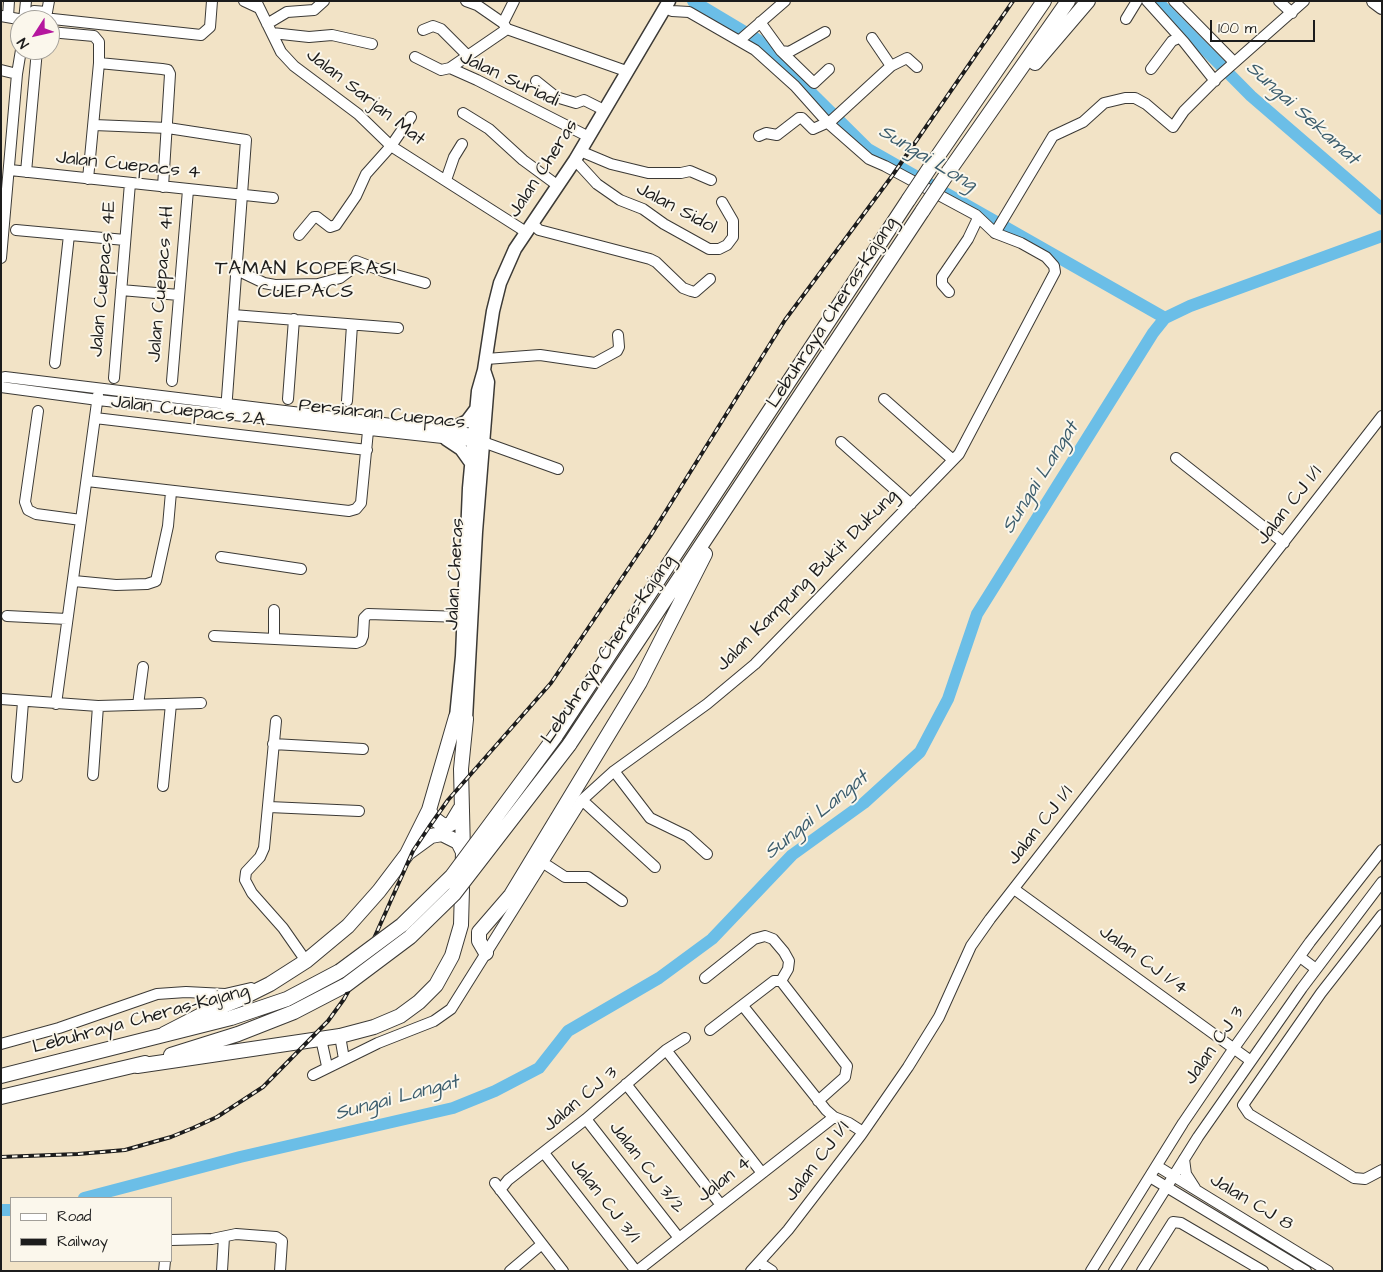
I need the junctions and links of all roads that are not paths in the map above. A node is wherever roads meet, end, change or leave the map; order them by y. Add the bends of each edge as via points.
1 (9, 1) edge
2 (212, 1) edge
3 (244, 1) edge
4 (324, 1) edge
5 (466, 1) edge
6 (514, 1) edge
7 (785, 1) edge
8 (1044, 1) edge
9 (1068, 1) edge
10 (1088, 1) edge
11 (1137, 1) edge
12 (1147, 1) edge
13 (1174, 1) edge
14 (1279, 1) edge
15 (1304, 1) edge
16 (1374, 1) edge
17 (257, 4) edge
18 (667, 5) edge
19 (1382, 7) edge
20 (1292, 12) junction
21 (4, 16) edge
22 (60, 18) edge
23 (1126, 19) dead end
24 (759, 23) junction
25 (505, 26) junction
26 (270, 29) junction
27 (423, 30) dead end
28 (825, 32) dead end
29 (60, 33) edge
30 (742, 38) junction
31 (872, 38) dead end
32 (1179, 38) junction
33 (372, 44) dead end
34 (781, 51) junction
35 (467, 55) junction
36 (415, 57) dead end
37 (19, 60) edge
38 (36, 60) edge
39 (1234, 62) junction
40 (99, 63) junction
41 (891, 66) junction
42 (917, 67) dead end
43 (450, 68) junction
44 (829, 69) dead end
45 (1151, 69) dead end
46 (1, 71) edge
47 (626, 71) junction
48 (17, 74) junction
49 (1216, 79) junction
50 (536, 81) dead end
51 (997, 103) junction
52 (604, 110) junction
53 (463, 113) dead end
54 (411, 117) dead end
55 (830, 122) junction
56 (94, 125) junction
57 (168, 128) junction
58 (759, 136) dead end
59 (589, 137) junction
60 (462, 144) dead end
61 (391, 146) junction
62 (577, 155) junction
63 (10, 170) junction
64 (26, 172) junction
65 (88, 179) junction
66 (446, 180) junction
67 (711, 180) dead end
68 (130, 183) junction
69 (557, 185) junction
70 (163, 187) junction
71 (188, 190) junction
72 (243, 196) junction
73 (273, 198) dead end
74 (722, 202) dead end
75 (978, 218) junction
76 (529, 227) junction
77 (16, 230) dead end
78 (996, 231) junction
79 (69, 235) junction
80 (299, 236) dead end
81 (125, 240) junction
82 (2, 245) edge
83 (1, 258) edge
84 (237, 270) junction
85 (710, 278) dead end
86 (426, 283) dead end
87 (122, 290) junction
88 (949, 292) dead end
89 (179, 295) junction
90 (234, 315) junction
91 (294, 319) junction
92 (352, 325) junction
93 (398, 328) dead end
94 (618, 335) dead end
95 (56, 363) dead end
96 (485, 365) junction
97 (1, 378) edge
98 (114, 378) dead end
99 (172, 381) dead end
100 (1, 387) edge
101 (98, 395) junction
102 (288, 399) dead end
103 (884, 399) dead end
104 (347, 402) dead end
105 (477, 407) junction
106 (226, 410) junction
107 (38, 411) dead end
108 (1382, 416) edge
109 (95, 418) junction
110 (368, 431) junction
111 (447, 435) junction
112 (477, 440) junction
113 (841, 442) dead end
114 (367, 450) junction
115 (1176, 458) dead end
116 (953, 460) junction
117 (471, 463) junction
118 (558, 469) dead end
119 (87, 481) junction
120 (171, 492) junction
121 (734, 495) junction
122 (911, 504) junction
123 (81, 520) junction
124 (1284, 543) junction
125 (221, 557) dead end
126 (301, 569) dead end
127 (74, 581) junction
128 (274, 610) dead end
129 (7, 616) dead end
130 (464, 617) junction
131 (67, 619) junction
132 (214, 636) dead end
133 (274, 638) junction
134 (143, 667) dead end
135 (1, 699) edge
136 (23, 702) junction
137 (201, 703) dead end
138 (56, 704) junction
139 (172, 704) junction
140 (138, 705) junction
141 (98, 706) junction
142 (461, 718) junction
143 (276, 721) dead end
144 (273, 744) junction
145 (363, 749) dead end
146 (614, 771) junction
147 (93, 775) dead end
148 (17, 777) dead end
149 (163, 786) dead end
150 (582, 800) junction
151 (269, 807) junction
152 (460, 809) junction
153 (429, 810) junction
154 (359, 811) dead end
155 (1382, 850) edge
156 (462, 852) junction
157 (407, 854) junction
158 (706, 854) dead end
159 (542, 862) junction
160 (655, 867) dead end
161 (1382, 882) edge
162 (1014, 889) junction
163 (622, 901) dead end
164 (1382, 915) edge
165 (486, 953) junction
166 (1300, 957) junction
167 (306, 961) junction
168 (1316, 969) junction
169 (705, 978) dead end
170 (782, 981) junction
171 (270, 984) junction
172 (742, 1006) junction
173 (710, 1030) dead end
174 (164, 1034) junction
175 (340, 1036) junction
176 (685, 1038) dead end
177 (321, 1039) junction
178 (1, 1044) edge
179 (1234, 1048) junction
180 (666, 1050) junction
181 (344, 1059) junction
182 (1251, 1061) junction
183 (137, 1066) junction
184 (328, 1066) junction
185 (313, 1075) dead end
186 (1, 1076) edge
187 (626, 1084) junction
188 (1, 1097) edge
189 (818, 1101) junction
190 (834, 1117) junction
191 (586, 1119) junction
192 (863, 1132) junction
193 (544, 1153) junction
194 (1184, 1159) junction
195 (1157, 1166) junction
196 (1382, 1170) edge
197 (762, 1173) junction
198 (1150, 1176) junction
199 (1173, 1176) junction
200 (1167, 1187) junction
201 (1196, 1190) junction
202 (1184, 1197) junction
203 (721, 1205) junction
204 (1155, 1206) junction
205 (224, 1237) junction
206 (679, 1238) junction
207 (172, 1240) edge
208 (542, 1244) junction
209 (760, 1264) junction
210 (222, 1271) edge
211 (280, 1271) edge
212 (510, 1271) edge
213 (563, 1271) edge
214 (636, 1271) edge
215 (751, 1271) edge
216 (772, 1271) edge
217 (1091, 1271) edge
218 (1114, 1271) edge
219 (1142, 1271) edge
220 (1263, 1271) edge
221 (1306, 1271) edge
222 (1328, 1271) edge

1 - 21 street
2 - 22 street via 210,27 201,35
3 - 17 street
4 - 26 street via 314,10 287,12
5 - 25 street via 477,5
6 - 25 street
7 - 24 street
8 - 174 highway, Lebuhraya Cheras–Kajang, bridge via 933,162 555,738 452,876 402,925 340,971 287,998 231,1018
9 - 51 highway, Lebuhraya Cheras–Kajang
10 - 51 highway via 1019,83
11 - 23 street
12 - 32 street
13 - 39 street
14 - 20 street
15 - 20 street
16 - 19 highway
17 - 26 street, Jalan Sarjan Mat
18 - 30 street via 672,11 689,12
18 - 47 main road, Jalan Cheras
20 - 39 street
24 - 30 street
24 - 34 street
25 - 35 street
25 - 47 street
26 - 33 street via 309,36 332,35
26 - 61 street, Jalan Sarjan Mat via 281,52 294,66 358,114
27 - 35 street via 433,26 441,29
28 - 34 street via 789,52
29 - 40 street via 97,38
30 - 55 street
31 - 41 street
32 - 45 street via 1172,41
32 - 49 street
34 - 44 street via 814,83
35 - 43 street
36 - 43 street, Jalan Suriadi via 441,70
37 - 48 street
38 - 64 street
39 - 49 street
40 - 56 street
40 - 57 street via 168,70
41 - 42 street via 907,58
41 - 55 street
43 - 59 street, Jalan Suriadi
46 - 48 street
47 - 52 main road, Jalan Cheras
48 - 63 street
49 - 78 street via 1173,127 1135,98 1104,103 1083,122 1053,136
50 - 52 street via 556,97 576,103 584,100
51 - 121 highway, Lebuhraya Cheras–Kajang, bridge
52 - 59 main road, Jalan Cheras
53 - 69 street via 489,129
54 - 61 street
55 - 58 street via 814,129 799,118 777,135 766,133
55 - 75 street via 869,159
56 - 57 street
56 - 65 street
57 - 70 street
57 - 72 street via 246,140
59 - 62 main road, Jalan Cheras
60 - 66 street
61 - 66 street, Jalan Sarjan Mat
61 - 80 street via 366,174 356,196 336,224 330,227 314,217
62 - 67 street via 648,173 690,171
62 - 69 main road, Jalan Cheras
62 - 74 street, Jalan Sidol via 597,184 709,249 728,245 733,237 734,221
63 - 64 street, Jalan Cuepacs 4
63 - 82 street
64 - 65 street, Jalan Cuepacs 4
65 - 68 street, Jalan Cuepacs 4
66 - 76 street, Jalan Sarjan Mat
68 - 70 street, Jalan Cuepacs 4
68 - 81 street, Jalan Cuepacs 4E
69 - 76 main road, Jalan Cheras
70 - 71 street, Jalan Cuepacs 4
71 - 72 street, Jalan Cuepacs 4
71 - 89 street, Jalan Cuepacs 4H
72 - 73 street, Jalan Cuepacs 4
72 - 84 street
75 - 78 street
75 - 88 street via 942,277 942,284
76 - 85 street, Jalan Sarjan Mat via 650,259 683,288 691,291 695,292
76 - 96 main road, Jalan Cheras via 500,283
77 - 79 street
78 - 116 street, Jalan Kampung Bukit Dukung via 1046,258 1055,272
79 - 81 street
79 - 95 street
81 - 87 street, Jalan Cuepacs 4E
82 - 83 street
84 - 86 street via 264,283 318,284 340,278 356,261
84 - 90 street
87 - 89 street
87 - 98 street, Jalan Cuepacs 4E
89 - 99 street, Jalan Cuepacs 4H
90 - 91 street
90 - 106 street
91 - 92 street
91 - 102 street
92 - 93 street
92 - 104 street
94 - 96 street via 617,351 594,363 540,355
96 - 105 main road, Jalan Cheras via 479,381
96 - 112 main road, Jalan Cheras via 488,382
97 - 101 street, Persiaran Cuepacs
100 - 101 street, Persiaran Cuepacs
101 - 106 street, Persiaran Cuepacs
101 - 109 street
103 - 116 street
105 - 111 main road via 467,421
105 - 112 main road, Jalan Cheras
106 - 110 street, Persiaran Cuepacs
106 - 111 street, Persiaran Cuepacs
107 - 123 street via 25,502 28,510
108 - 124 street, Jalan CJ 1/1
109 - 114 street, Jalan Cuepacs 2A
109 - 119 street
110 - 111 street, Persiaran Cuepacs
110 - 114 street
111 - 112 street, Persiaran Cuepacs
111 - 117 main road
112 - 117 main road, Jalan Cheras
112 - 118 street, Persiaran Cuepacs
112 - 142 main road, Jalan Cheras
113 - 122 street
114 - 120 street via 360,504 349,511
115 - 124 street
116 - 122 street, Jalan Kampung Bukit Dukung
117 - 130 main road, Jalan Cheras
119 - 120 street
119 - 123 street
120 - 127 street via 168,526 156,581 116,585
121 - 165 highway via 640,682 511,895 479,932 479,942
121 - 183 highway, Lebuhraya Cheras–Kajang, bridge via 569,745 454,894 410,937 346,985 294,1012 238,1034
122 - 146 street, Jalan Kampung Bukit Dukung via 755,664 707,704
123 - 127 street
124 - 162 street, Jalan CJ 1/1
125 - 126 street
127 - 131 street
128 - 133 street
129 - 131 street
130 - 133 street via 368,614 364,618 361,641 356,643
130 - 142 main road, Jalan Cheras
131 - 138 street
132 - 133 street
134 - 140 street
135 - 136 street
136 - 138 street
136 - 148 street
137 - 139 street
138 - 141 street
139 - 140 street
139 - 149 street
140 - 141 street
141 - 147 street
142 - 152 highway
142 - 153 highway
143 - 144 street
144 - 145 street
144 - 151 street
146 - 150 street, Jalan Kampung Bukit Dukung
146 - 158 street via 650,818 687,836
150 - 159 street, Jalan Kampung Bukit Dukung
150 - 160 street
151 - 154 street
151 - 167 street via 264,848 246,872 245,880
152 - 153 highway via 451,824 444,826 433,818
152 - 156 highway
153 - 157 highway
155 - 166 street, Jalan CJ 3
156 - 157 highway via 458,842 442,834 432,836
156 - 175 highway via 461,925 452,956 436,985 400,1016
157 - 167 highway via 348,926
159 - 163 street via 564,876 588,877
159 - 165 street, Jalan Kampung Bukit Dukung
161 - 168 street, Jalan CJ 3
162 - 179 street, Jalan CJ 1/4
162 - 192 street, Jalan CJ 1/1 via 976,939 939,1018
164 - 196 street via 1321,993 1243,1104 1249,1114 1354,1178 1365,1179
165 - 181 street, Jalan Kampung Bukit Dukung via 451,1009 434,1022
166 - 168 street
166 - 179 street, Jalan CJ 3
167 - 171 highway
168 - 182 street, Jalan CJ 3
169 - 170 street via 754,939 765,936 773,939 789,961
170 - 172 street via 774,981
170 - 189 street via 847,1066 845,1077
171 - 174 highway
171 - 178 street via 225,994 168,992
172 - 173 street
172 - 189 street
174 - 186 highway, Lebuhraya Cheras–Kajang
175 - 177 highway
175 - 181 street
176 - 180 street, Jalan CJ 3
177 - 183 highway
177 - 184 street
179 - 182 street, Jalan CJ 1/4
179 - 195 street, Jalan CJ 3
180 - 187 street, Jalan CJ 3
180 - 197 street
181 - 184 street, Jalan Kampung Bukit Dukung
182 - 194 street, Jalan CJ 3
183 - 188 highway, Lebuhraya Cheras–Kajang
184 - 185 street, Jalan Kampung Bukit Dukung
187 - 191 street, Jalan CJ 3
187 - 203 street
189 - 190 street
190 - 192 street
190 - 197 street, Jalan 4
191 - 193 street, Jalan CJ 3
191 - 206 street, Jalan CJ 3/2
192 - 209 street, Jalan CJ 1/1
193 - 208 street, Jalan CJ 3 via 498,1187
193 - 214 street, Jalan CJ 3/1
194 - 199 street, Jalan CJ 3
194 - 201 street via 1186,1174
195 - 198 street, Jalan CJ 3
195 - 199 street, Jalan CJ 8
197 - 203 street, Jalan 4
198 - 200 street, Jalan CJ 8
198 - 217 street, Jalan CJ 3
199 - 200 street, Jalan CJ 3
199 - 201 street, Jalan CJ 8
200 - 202 street, Jalan CJ 8
200 - 204 street, Jalan CJ 3
201 - 222 street, Jalan CJ 8
202 - 204 street via 1167,1199
202 - 221 street, Jalan CJ 8
203 - 206 street, Jalan 4
204 - 218 street, Jalan CJ 3
205 - 207 street
205 - 210 street
205 - 211 street via 247,1234 280,1238
206 - 214 street, Jalan 4
208 - 212 street
208 - 213 street
209 - 215 street, Jalan CJ 1/1
209 - 216 street
219 - 220 street via 1173,1222 1181,1223

